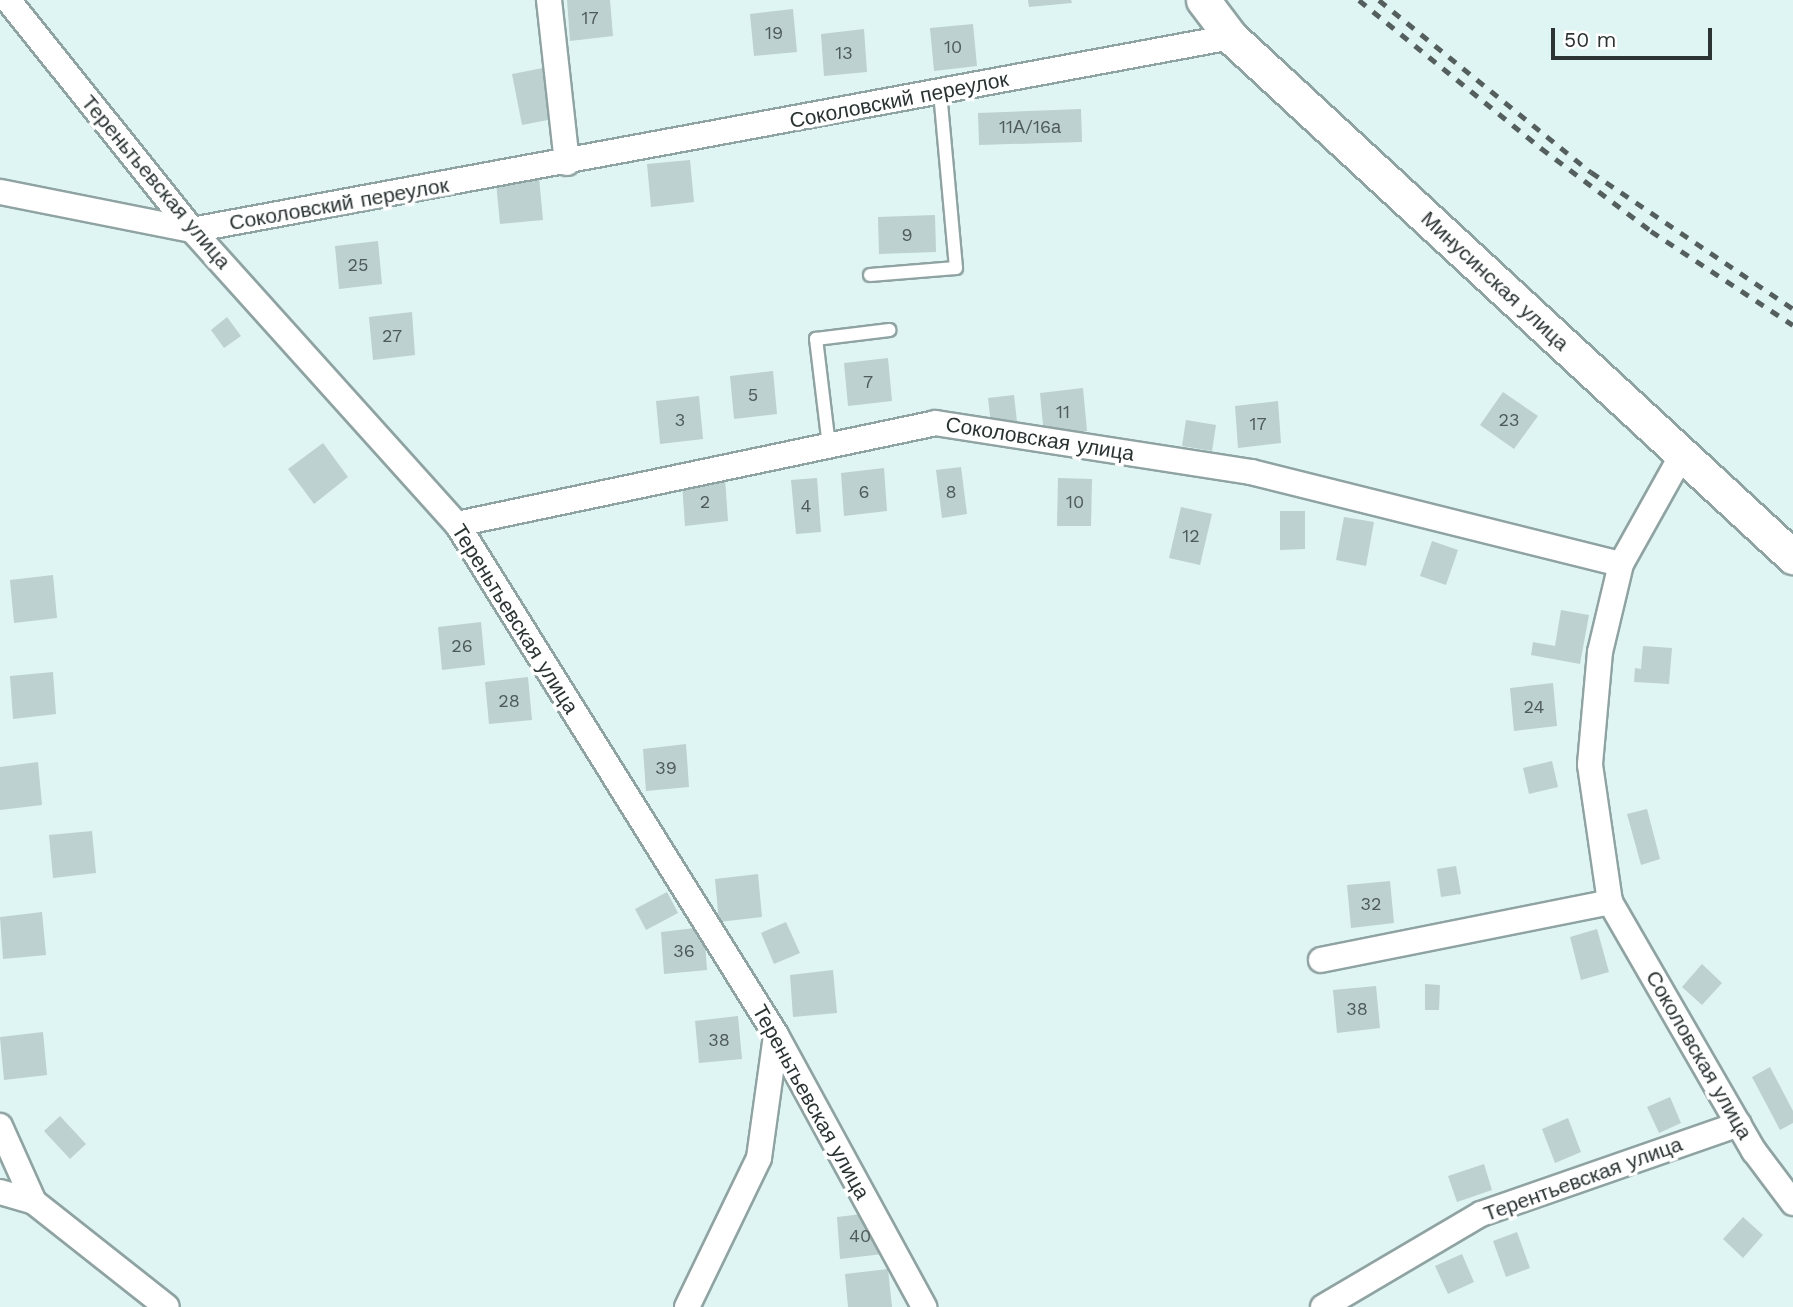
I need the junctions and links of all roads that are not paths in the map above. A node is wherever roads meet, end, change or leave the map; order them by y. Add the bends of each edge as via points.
1 (8, 0) edge
2 (550, 0) edge
3 (1203, 0) edge
4 (1231, 37) junction
5 (940, 92) junction
6 (567, 163) junction
7 (0, 192) edge
8 (192, 230) junction
9 (870, 275) dead end
10 (889, 330) dead end
11 (829, 446) junction
12 (1682, 455) junction
13 (457, 524) junction
14 (1793, 557) edge
15 (1621, 564) junction
16 (1610, 902) junction
17 (1321, 960) dead end
18 (776, 1035) junction
19 (1739, 1124) junction
20 (0, 1126) edge
21 (0, 1192) edge
22 (34, 1202) junction
23 (1793, 1203) edge
24 (167, 1307) edge
25 (687, 1307) edge
26 (924, 1307) edge
27 (1323, 1307) edge

1 - 8 street, Тереньтьевская улица
2 - 6 street
3 - 4 main road, Минусинская улица
4 - 5 street, Соколовский переулок
4 - 12 main road, Минусинская улица
5 - 6 street, Соколовский переулок
5 - 9 lane via 956,268
6 - 8 street, Соколовский переулок
7 - 8 street
8 - 13 street, Тереньтьевская улица
10 - 11 lane via 816,339
11 - 13 street, Соколовская улица
11 - 15 street, Соколовская улица via 936,423 1251,472
12 - 14 main road, Минусинская улица
12 - 15 street, Соколовская улица
13 - 18 street, Тереньтьевская улица
15 - 16 street, Соколовская улица via 1600,652 1590,765
16 - 17 street
16 - 19 street, Соколовская улица
18 - 25 street via 759,1158
18 - 26 street, Тереньтьевская улица
19 - 23 street, Соколовская улица
19 - 27 street, Терентьевская улица via 1481,1214
20 - 22 street
21 - 22 street
22 - 24 street

